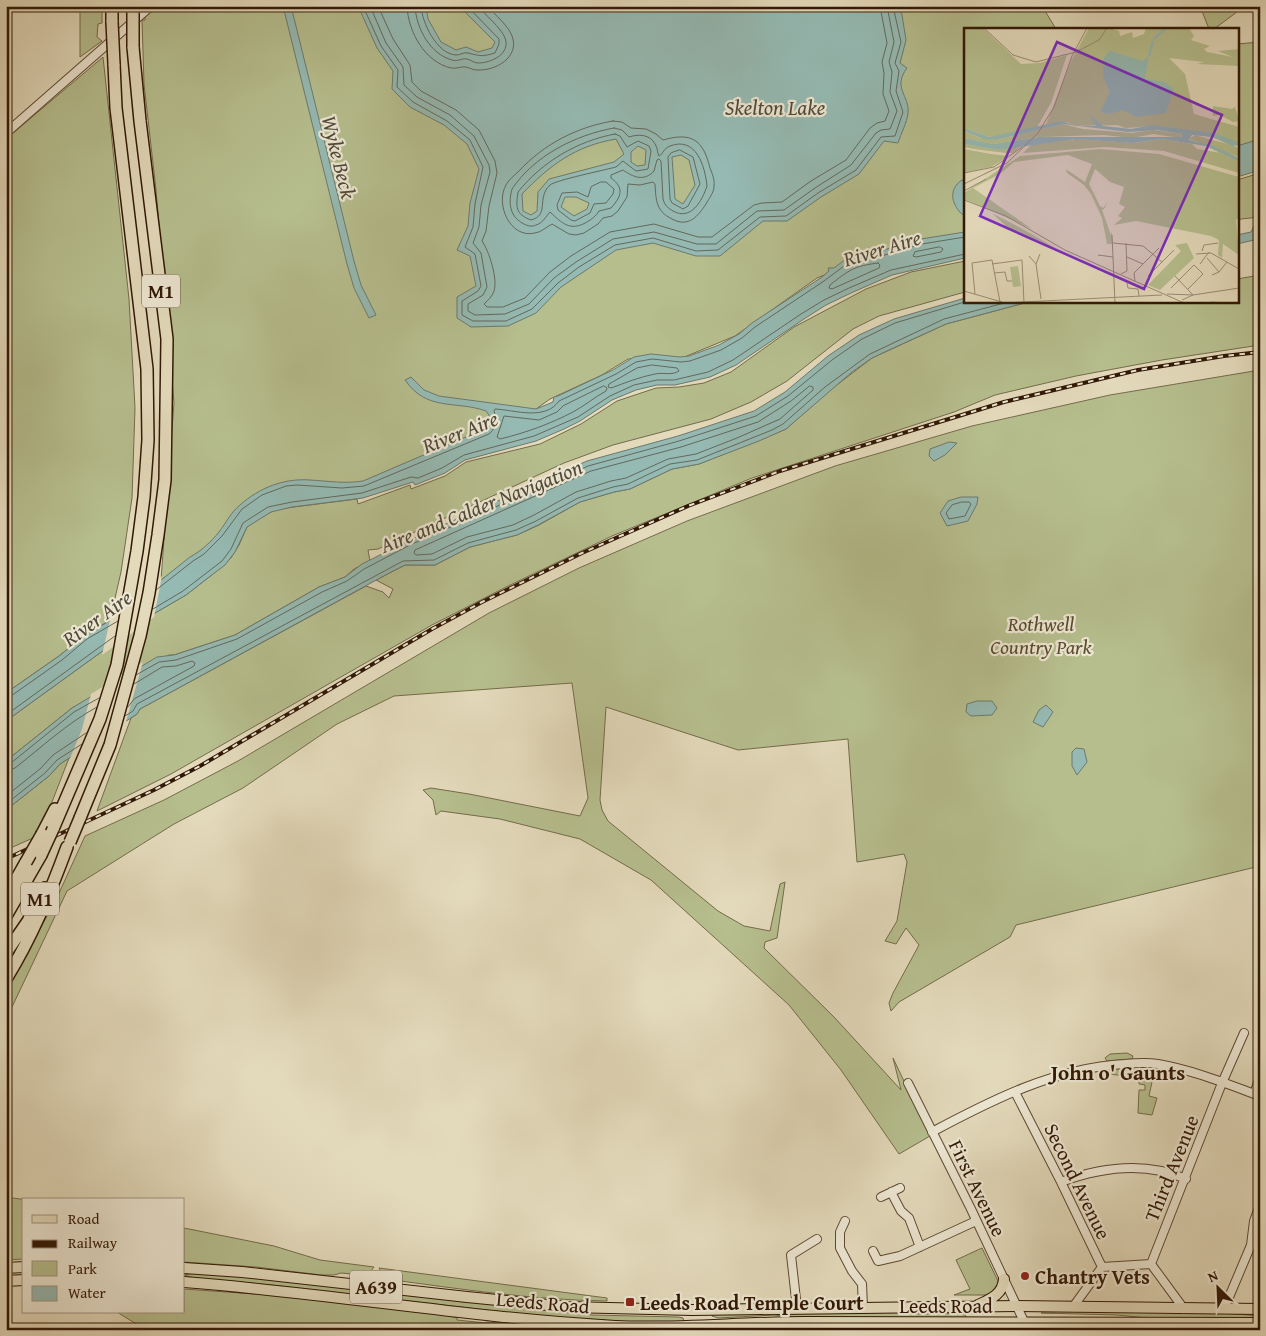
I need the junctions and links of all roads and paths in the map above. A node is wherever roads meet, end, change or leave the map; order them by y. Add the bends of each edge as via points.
1 (112, 6) edge
2 (133, 6) edge
3 (151, 6) edge
4 (6, 133) edge
5 (77, 776) junction
6 (69, 845) junction
7 (6, 897) edge
8 (6, 916) edge
9 (6, 953) edge
10 (6, 979) edge
11 (1244, 1033) dead end
12 (1260, 1077) edge
13 (1222, 1082) junction
14 (908, 1083) dead end
15 (1015, 1092) junction
16 (1257, 1095) edge
17 (932, 1132) junction
18 (1186, 1179) junction
19 (1061, 1182) junction
20 (900, 1188) dead end
21 (891, 1192) junction
22 (881, 1197) dead end
23 (1260, 1205) edge
24 (845, 1221) dead end
25 (976, 1221) junction
26 (831, 1228) dead end
27 (840, 1232) junction
28 (1260, 1234) edge
29 (817, 1239) dead end
30 (1251, 1245) junction
31 (920, 1248) junction
32 (872, 1250) dead end
33 (1151, 1264) junction
34 (22, 1267) edge
35 (1102, 1267) junction
36 (6, 1268) edge
37 (185, 1268) edge
38 (1004, 1279) junction
39 (22, 1280) edge
40 (6, 1281) edge
41 (185, 1282) edge
42 (1017, 1306) junction
43 (863, 1307) junction
44 (973, 1307) junction
45 (1073, 1307) junction
46 (797, 1308) junction
47 (1184, 1309) junction
48 (1224, 1309) junction
49 (1260, 1309) edge
50 (692, 1310) junction
51 (1062, 1322) junction
52 (1260, 1323) edge
53 (692, 1326) junction
54 (1026, 1326) edge
55 (1047, 1330) edge

1 - 5 highway, M1, bridge via 116,108 147,369 148,440 137,551 117,665 100,720
2 - 6 highway, M1, bridge via 140,121 166,339 164,480 140,636 110,745
3 - 4 street
5 - 7 highway, bridge via 54,810
5 - 8 highway, M1, bridge via 41,855
6 - 9 highway, M1 via 28,921
6 - 10 highway, M1 via 36,925
11 - 13 street, Third Avenue
12 - 16 street
13 - 15 street via 1158,1064 1137,1063 1071,1071
13 - 16 street
13 - 18 street, Third Avenue
14 - 17 street, First Avenue
15 - 17 street
15 - 19 street, Second Avenue
17 - 25 street, First Avenue
18 - 19 street via 1159,1171 1118,1168 1089,1172
18 - 33 street, Third Avenue
19 - 35 street, Second Avenue
20 - 21 street
21 - 22 street
21 - 31 street via 901,1211 909,1218
23 - 30 street
24 - 27 street
25 - 31 street
25 - 38 street, First Avenue
26 - 27 street
27 - 43 street via 840,1248 862,1284
28 - 30 street
29 - 46 street via 790,1255
30 - 48 street
31 - 32 street via 878,1261
33 - 35 street
33 - 47 street
34 - 36 main road
35 - 45 street, Second Avenue
37 - 50 main road, Leeds Road / A639 via 559,1306
38 - 42 street, First Avenue
38 - 44 main road via 997,1296
39 - 40 main road
41 - 53 main road, Leeds Road / A639 via 564,1322
42 - 44 main road, Leeds Road / A639
42 - 45 main road, Leeds Road / A639
42 - 54 street, First Avenue
43 - 44 main road, Leeds Road / A639
43 - 46 main road, Leeds Road / A639
45 - 47 main road, Leeds Road / A639
46 - 50 main road, Leeds Road / A639
47 - 48 main road, Leeds Road / A639
48 - 49 main road, Leeds Road / A639
50 - 53 street
51 - 52 main road, Leeds Road / A639
51 - 54 main road, Leeds Road / A639
51 - 55 main road
53 - 54 main road, Leeds Road / A639 via 806,1322

